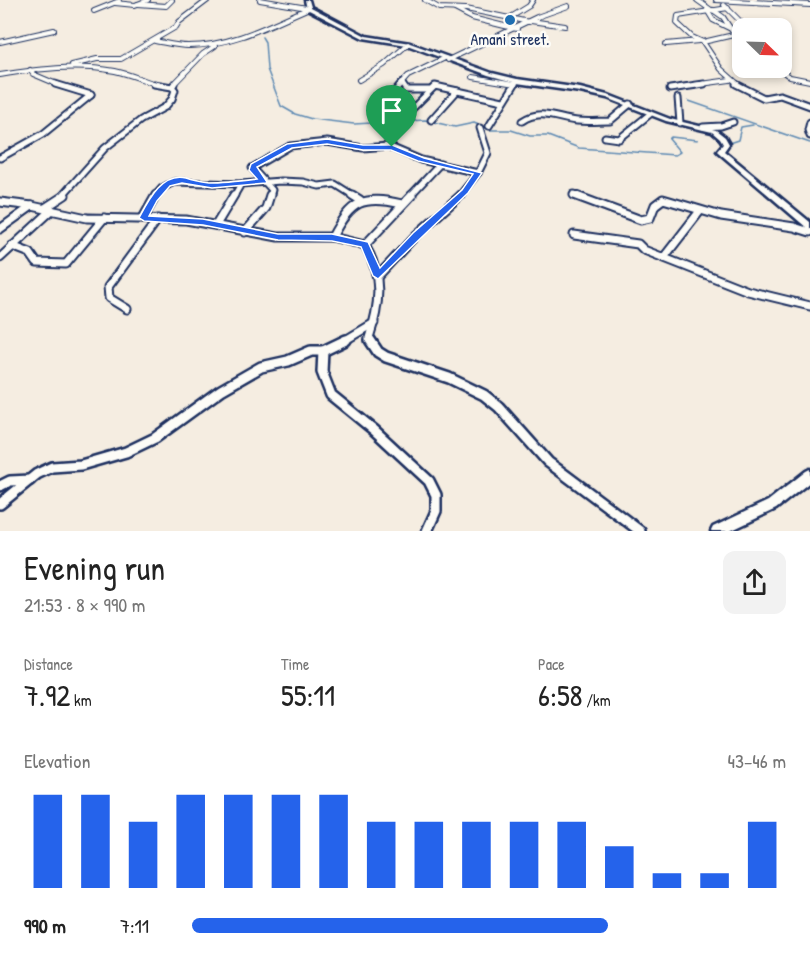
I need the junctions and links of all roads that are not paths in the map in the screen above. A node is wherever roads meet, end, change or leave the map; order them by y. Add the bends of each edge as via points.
1 (122, 0) edge
2 (148, 0) edge
3 (172, 0) edge
4 (208, 0) edge
5 (260, 0) edge
6 (307, 0) edge
7 (425, 0) edge
8 (430, 0) edge
9 (526, 0) edge
10 (697, 0) edge
11 (717, 0) edge
12 (726, 0) edge
13 (533, 1) edge
14 (763, 1) edge
15 (803, 2) edge
16 (115, 3) junction
17 (138, 4) junction
18 (810, 5) edge
19 (568, 6) dead end
20 (308, 8) junction
21 (728, 8) junction
22 (455, 9) junction
23 (710, 10) junction
24 (94, 11) dead end
25 (511, 17) junction
26 (738, 18) edge
27 (530, 21) junction
28 (565, 26) dead end
29 (517, 28) junction
30 (729, 28) junction
31 (54, 30) dead end
32 (732, 32) edge
33 (732, 34) edge
34 (155, 40) junction
35 (701, 41) junction
36 (0, 42) edge
37 (220, 43) junction
38 (408, 44) junction
39 (666, 44) dead end
40 (447, 59) junction
41 (65, 67) junction
42 (30, 70) junction
43 (0, 75) edge
44 (473, 77) dead end
45 (792, 77) edge
46 (359, 80) dead end
47 (730, 80) junction
48 (810, 81) edge
49 (402, 83) junction
50 (516, 83) junction
51 (172, 87) junction
52 (670, 88) dead end
53 (429, 90) junction
54 (457, 91) junction
55 (678, 98) dead end
56 (503, 101) junction
57 (630, 104) junction
58 (810, 106) edge
59 (380, 109) dead end
60 (650, 114) junction
61 (406, 115) dead end
62 (431, 120) dead end
63 (522, 121) dead end
64 (733, 122) dead end
65 (810, 122) edge
66 (680, 123) junction
67 (489, 126) dead end
68 (480, 128) dead end
69 (703, 128) junction
70 (810, 136) edge
71 (605, 137) dead end
72 (0, 158) edge
73 (440, 164) junction
74 (478, 173) junction
75 (263, 182) junction
76 (241, 184) junction
77 (574, 195) dead end
78 (360, 200) junction
79 (0, 202) edge
80 (402, 204) junction
81 (32, 206) junction
82 (48, 209) junction
83 (700, 211) junction
84 (144, 218) junction
85 (104, 219) junction
86 (158, 219) junction
87 (216, 225) junction
88 (810, 226) edge
89 (0, 229) edge
90 (245, 232) junction
91 (810, 232) edge
92 (574, 235) dead end
93 (332, 237) junction
94 (365, 245) junction
95 (12, 246) junction
96 (665, 256) junction
97 (0, 258) edge
98 (378, 276) junction
99 (810, 306) edge
100 (127, 309) dead end
101 (375, 322) junction
102 (323, 351) junction
103 (810, 475) edge
104 (30, 480) junction
105 (0, 486) edge
106 (0, 504) edge
107 (427, 531) edge
108 (640, 531) edge
109 (717, 531) edge

1 - 16 street
2 - 17 street
3 - 17 street via 166,6
4 - 34 street
5 - 20 street
6 - 20 street
7 - 8 street
8 - 22 street via 436,8
9 - 13 street
10 - 23 street
11 - 12 street
11 - 21 street
12 - 14 street
13 - 25 street
14 - 15 street
15 - 18 street
16 - 17 street
16 - 24 street
19 - 27 street
20 - 37 street
20 - 38 street via 365,37
21 - 23 street
21 - 26 street
22 - 25 street
22 - 29 street via 468,17
23 - 30 street via 723,17
23 - 30 street via 713,20
23 - 35 street via 681,14 676,20
25 - 27 street
27 - 28 street
27 - 29 street
29 - 40 street
30 - 32 street
31 - 36 street
33 - 35 street
34 - 37 street via 187,46
34 - 41 street via 119,60 97,59
35 - 39 street
35 - 47 street
37 - 51 street via 200,56
38 - 40 street
38 - 46 street
40 - 49 street via 411,74
40 - 50 street
41 - 42 street
41 - 51 street via 116,71
42 - 43 street
42 - 72 street via 91,96 43,134
44 - 50 street
45 - 48 street
47 - 52 street
47 - 58 street via 764,98 780,95
49 - 53 street via 406,90
49 - 59 street
50 - 56 street
50 - 57 street via 580,90
51 - 82 street via 175,93 168,105 105,148
53 - 54 street via 435,86
53 - 61 street
54 - 56 street
54 - 62 street
55 - 66 street
56 - 67 street
57 - 60 street
57 - 63 street via 610,122 543,112
60 - 66 street
60 - 71 street via 619,140
64 - 69 street
65 - 70 street
66 - 69 street
68 - 74 street via 488,153
69 - 88 street via 723,138 726,144 720,152
73 - 74 street
73 - 75 street via 388,146 310,143 282,149 254,166
73 - 80 street
74 - 98 street via 465,191
75 - 76 street
75 - 78 street via 335,184
75 - 90 street via 273,190 266,208
76 - 84 street via 183,180 167,184
76 - 87 street
77 - 83 street via 641,220 650,218 655,205 663,199
78 - 80 street via 371,198
78 - 93 street via 347,211
79 - 81 street
80 - 94 street
81 - 82 street
81 - 89 street
82 - 85 street
82 - 95 street
83 - 91 street
83 - 96 street
84 - 85 street
84 - 86 street
85 - 95 street via 66,264 37,263 30,253
86 - 87 street
86 - 100 street via 108,287 109,298
87 - 90 street
90 - 93 street via 278,237
92 - 96 street via 638,244
93 - 94 street
94 - 98 street
95 - 97 street
96 - 99 street via 748,291
98 - 101 street via 380,295
101 - 102 street
101 - 108 street via 369,338 374,350 462,383 484,396 551,464
102 - 104 street via 261,367 221,390 155,438 126,452 81,465 52,467
102 - 107 street via 322,372 331,395 429,481 436,495 436,511
103 - 109 street via 772,505
104 - 105 street
104 - 106 street

